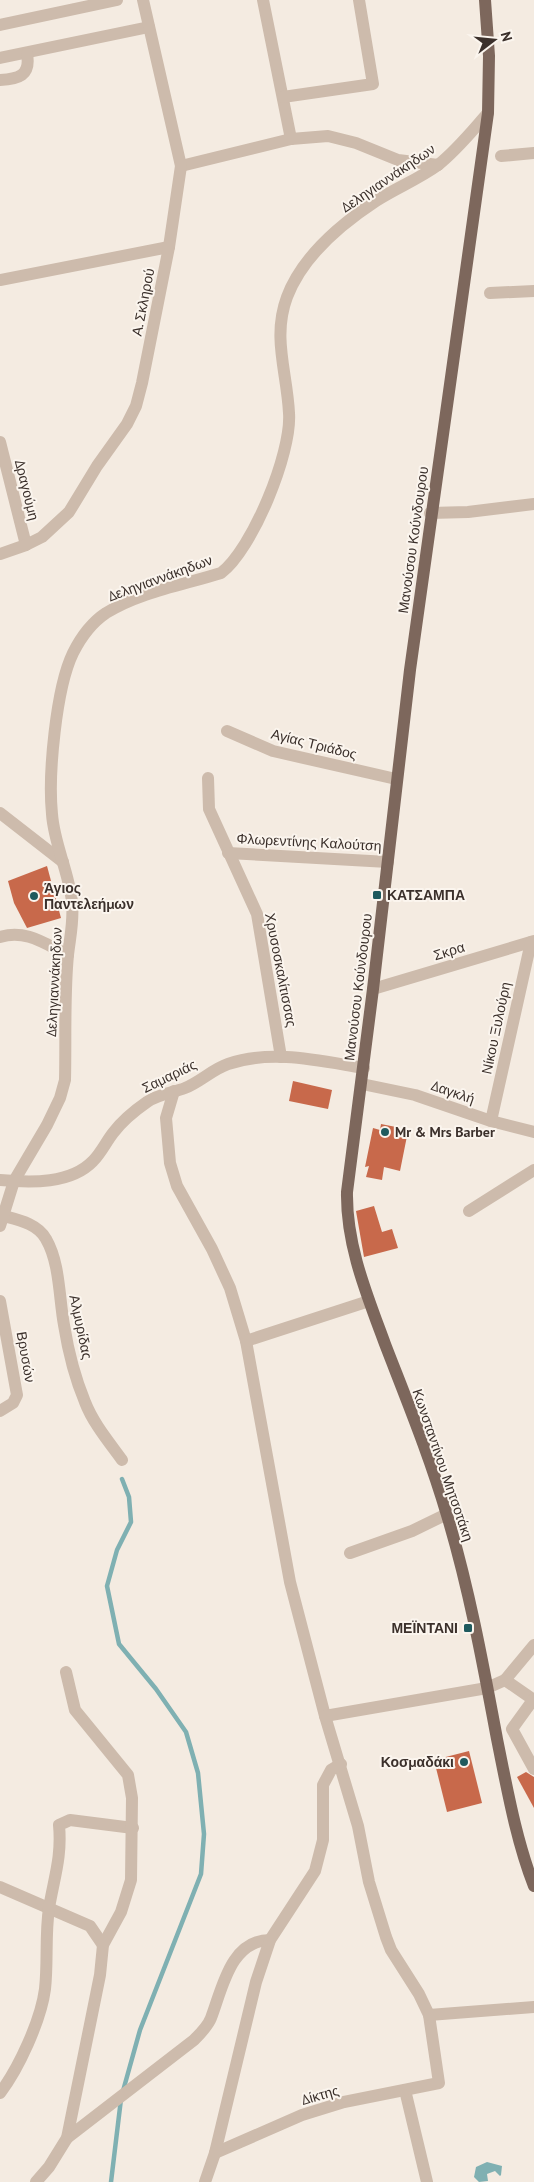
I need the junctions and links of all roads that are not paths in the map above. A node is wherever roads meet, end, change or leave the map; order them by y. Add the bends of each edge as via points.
1 (117, 0) edge
2 (143, 0) edge
3 (263, 0) edge
4 (359, 0) edge
5 (485, 0) edge
6 (0, 25) edge
7 (149, 27) junction
8 (27, 54) junction
9 (0, 58) edge
10 (0, 80) edge
11 (283, 96) junction
12 (488, 113) junction
13 (290, 139) junction
14 (534, 153) edge
15 (500, 156) dead end
16 (438, 165) junction
17 (181, 166) junction
18 (169, 247) junction
19 (0, 280) edge
20 (534, 291) edge
21 (490, 293) dead end
22 (0, 442) edge
23 (3, 472) edge
24 (534, 504) edge
25 (430, 513) junction
26 (26, 545) junction
27 (0, 554) edge
28 (226, 731) dead end
29 (208, 778) dead end
30 (396, 779) junction
31 (0, 813) edge
32 (228, 853) junction
33 (63, 862) junction
34 (388, 862) junction
35 (0, 937) edge
36 (532, 941) edge
37 (68, 955) junction
38 (373, 989) junction
39 (282, 1057) junction
40 (364, 1068) junction
41 (362, 1084) junction
42 (174, 1091) junction
43 (492, 1121) junction
44 (534, 1132) edge
45 (534, 1170) edge
46 (0, 1180) edge
47 (14, 1181) junction
48 (469, 1211) dead end
49 (2, 1221) edge
50 (369, 1300) junction
51 (0, 1301) edge
52 (246, 1340) junction
53 (0, 1412) edge
54 (122, 1460) dead end
55 (447, 1514) junction
56 (350, 1553) dead end
57 (534, 1645) edge
58 (66, 1672) dead end
59 (505, 1680) junction
60 (487, 1688) junction
61 (534, 1700) edge
62 (325, 1716) junction
63 (341, 1764) junction
64 (534, 1769) edge
65 (133, 1828) junction
66 (531, 1871) edge
67 (534, 1886) edge
68 (0, 1887) edge
69 (49, 1909) junction
70 (270, 1940) junction
71 (103, 1945) junction
72 (534, 2007) edge
73 (429, 2015) junction
74 (405, 2090) junction
75 (0, 2093) edge
76 (67, 2138) junction
77 (215, 2153) junction
78 (36, 2182) edge
79 (205, 2182) edge
80 (427, 2182) edge

1 - 6 street
2 - 7 street, Α. Σκληρού
3 - 11 street
4 - 11 street via 373,84
5 - 12 main road, Μανούσου Κούνδουρου via 489,56
7 - 8 street
7 - 17 street, Α. Σκληρού
8 - 9 street
8 - 10 street via 29,61 25,72 16,80
11 - 13 street
12 - 16 street, Δεληγιαννάκηδων
12 - 25 main road, Μανούσου Κούνδουρου
13 - 16 street via 328,136 398,160
13 - 17 street
14 - 15 street
16 - 33 street, Δεληγιαννάκηδων via 351,219 302,268 287,297 278,332 290,415 287,436 273,488 229,567 221,573 126,603 93,623 82,636 72,655 59,706 52,776 52,814
17 - 18 street, Α. Σκληρού
18 - 19 street
18 - 26 street, Α. Σκληρού via 142,383 131,415 69,512 42,537
20 - 21 street
22 - 23 street, Δραγούμη
23 - 26 street, Δραγούμη
24 - 25 street
25 - 30 main road, Μανούσου Κούνδουρου
26 - 27 street, Α. Σκληρού
28 - 30 street, Αγίας Τριάδος via 273,751
29 - 32 street, Χρυσοσκαλίτισσας via 209,809
30 - 34 main road, Μανούσου Κούνδουρου
31 - 33 street
32 - 34 street, Φλωρεντίνης Καλούτση
32 - 39 street, Χρυσοσκαλίτισσας via 256,914
33 - 37 street, Δεληγιαννάκηδων via 72,901 73,925
34 - 38 main road, Μανούσου Κούνδουρου
35 - 37 street via 12,933 27,935
36 - 38 street, Σκρα
36 - 43 street, Νίκου Ξυλούρη
37 - 47 street, Δεληγιαννάκηδων via 64,1080 60,1098 48,1125
38 - 40 main road, Μανούσου Κούνδουρου
39 - 40 street, Σαμαριάς
39 - 42 street, Σαμαριάς via 228,1064 187,1088
40 - 41 main road, Μανούσου Κούνδουρου
41 - 43 street, Δαγκλή via 415,1095
41 - 50 main road, Κωνσταντίνου Μητσοτάκη via 347,1192 347,1217
42 - 47 street, Σαμαριάς via 148,1101 124,1120 95,1160 80,1172 58,1179
42 - 52 street via 166,1118 170,1163 177,1186 230,1288
43 - 44 street, Δαγκλή
45 - 48 street
46 - 47 street, Σαμαριάς
47 - 49 street, Δεληγιαννάκηδων
49 - 54 street, Αλμυρίδας via 25,1222 36,1228 48,1242 56,1269 64,1327 85,1403
50 - 52 street
50 - 55 main road, Κωνσταντίνου Μητσοτάκη
51 - 53 street, Βρυσών via 17,1395 13,1403
52 - 62 street via 290,1582
55 - 56 street via 412,1531
55 - 60 main road, Κωνσταντίνου Μητσοτάκη via 472,1610
57 - 59 street
58 - 65 street via 75,1710 128,1775
59 - 60 street
59 - 61 street
60 - 62 street
60 - 66 main road, Κωνσταντίνου Μητσοτάκη via 508,1795
61 - 64 street via 512,1729
62 - 63 street
63 - 70 street via 331,1770 323,1785 322,1840 315,1871
63 - 73 street via 369,1882 386,1937
65 - 69 street via 70,1820 59,1825 61,1842
65 - 71 street via 131,1880 121,1912
66 - 67 main road, Κωνσταντίνου Μητσοτάκη
68 - 69 street
69 - 71 street via 90,1926
69 - 75 street via 45,1990 17,2068
70 - 76 street via 259,1940 250,1945 232,1964 210,2020 194,2040
70 - 77 street via 256,1982
71 - 76 street via 100,1975
72 - 73 street
73 - 74 street, Δίκτης via 439,2083
74 - 77 street, Δίκτης via 344,2102 302,2115
74 - 80 street
76 - 78 street
77 - 79 street

